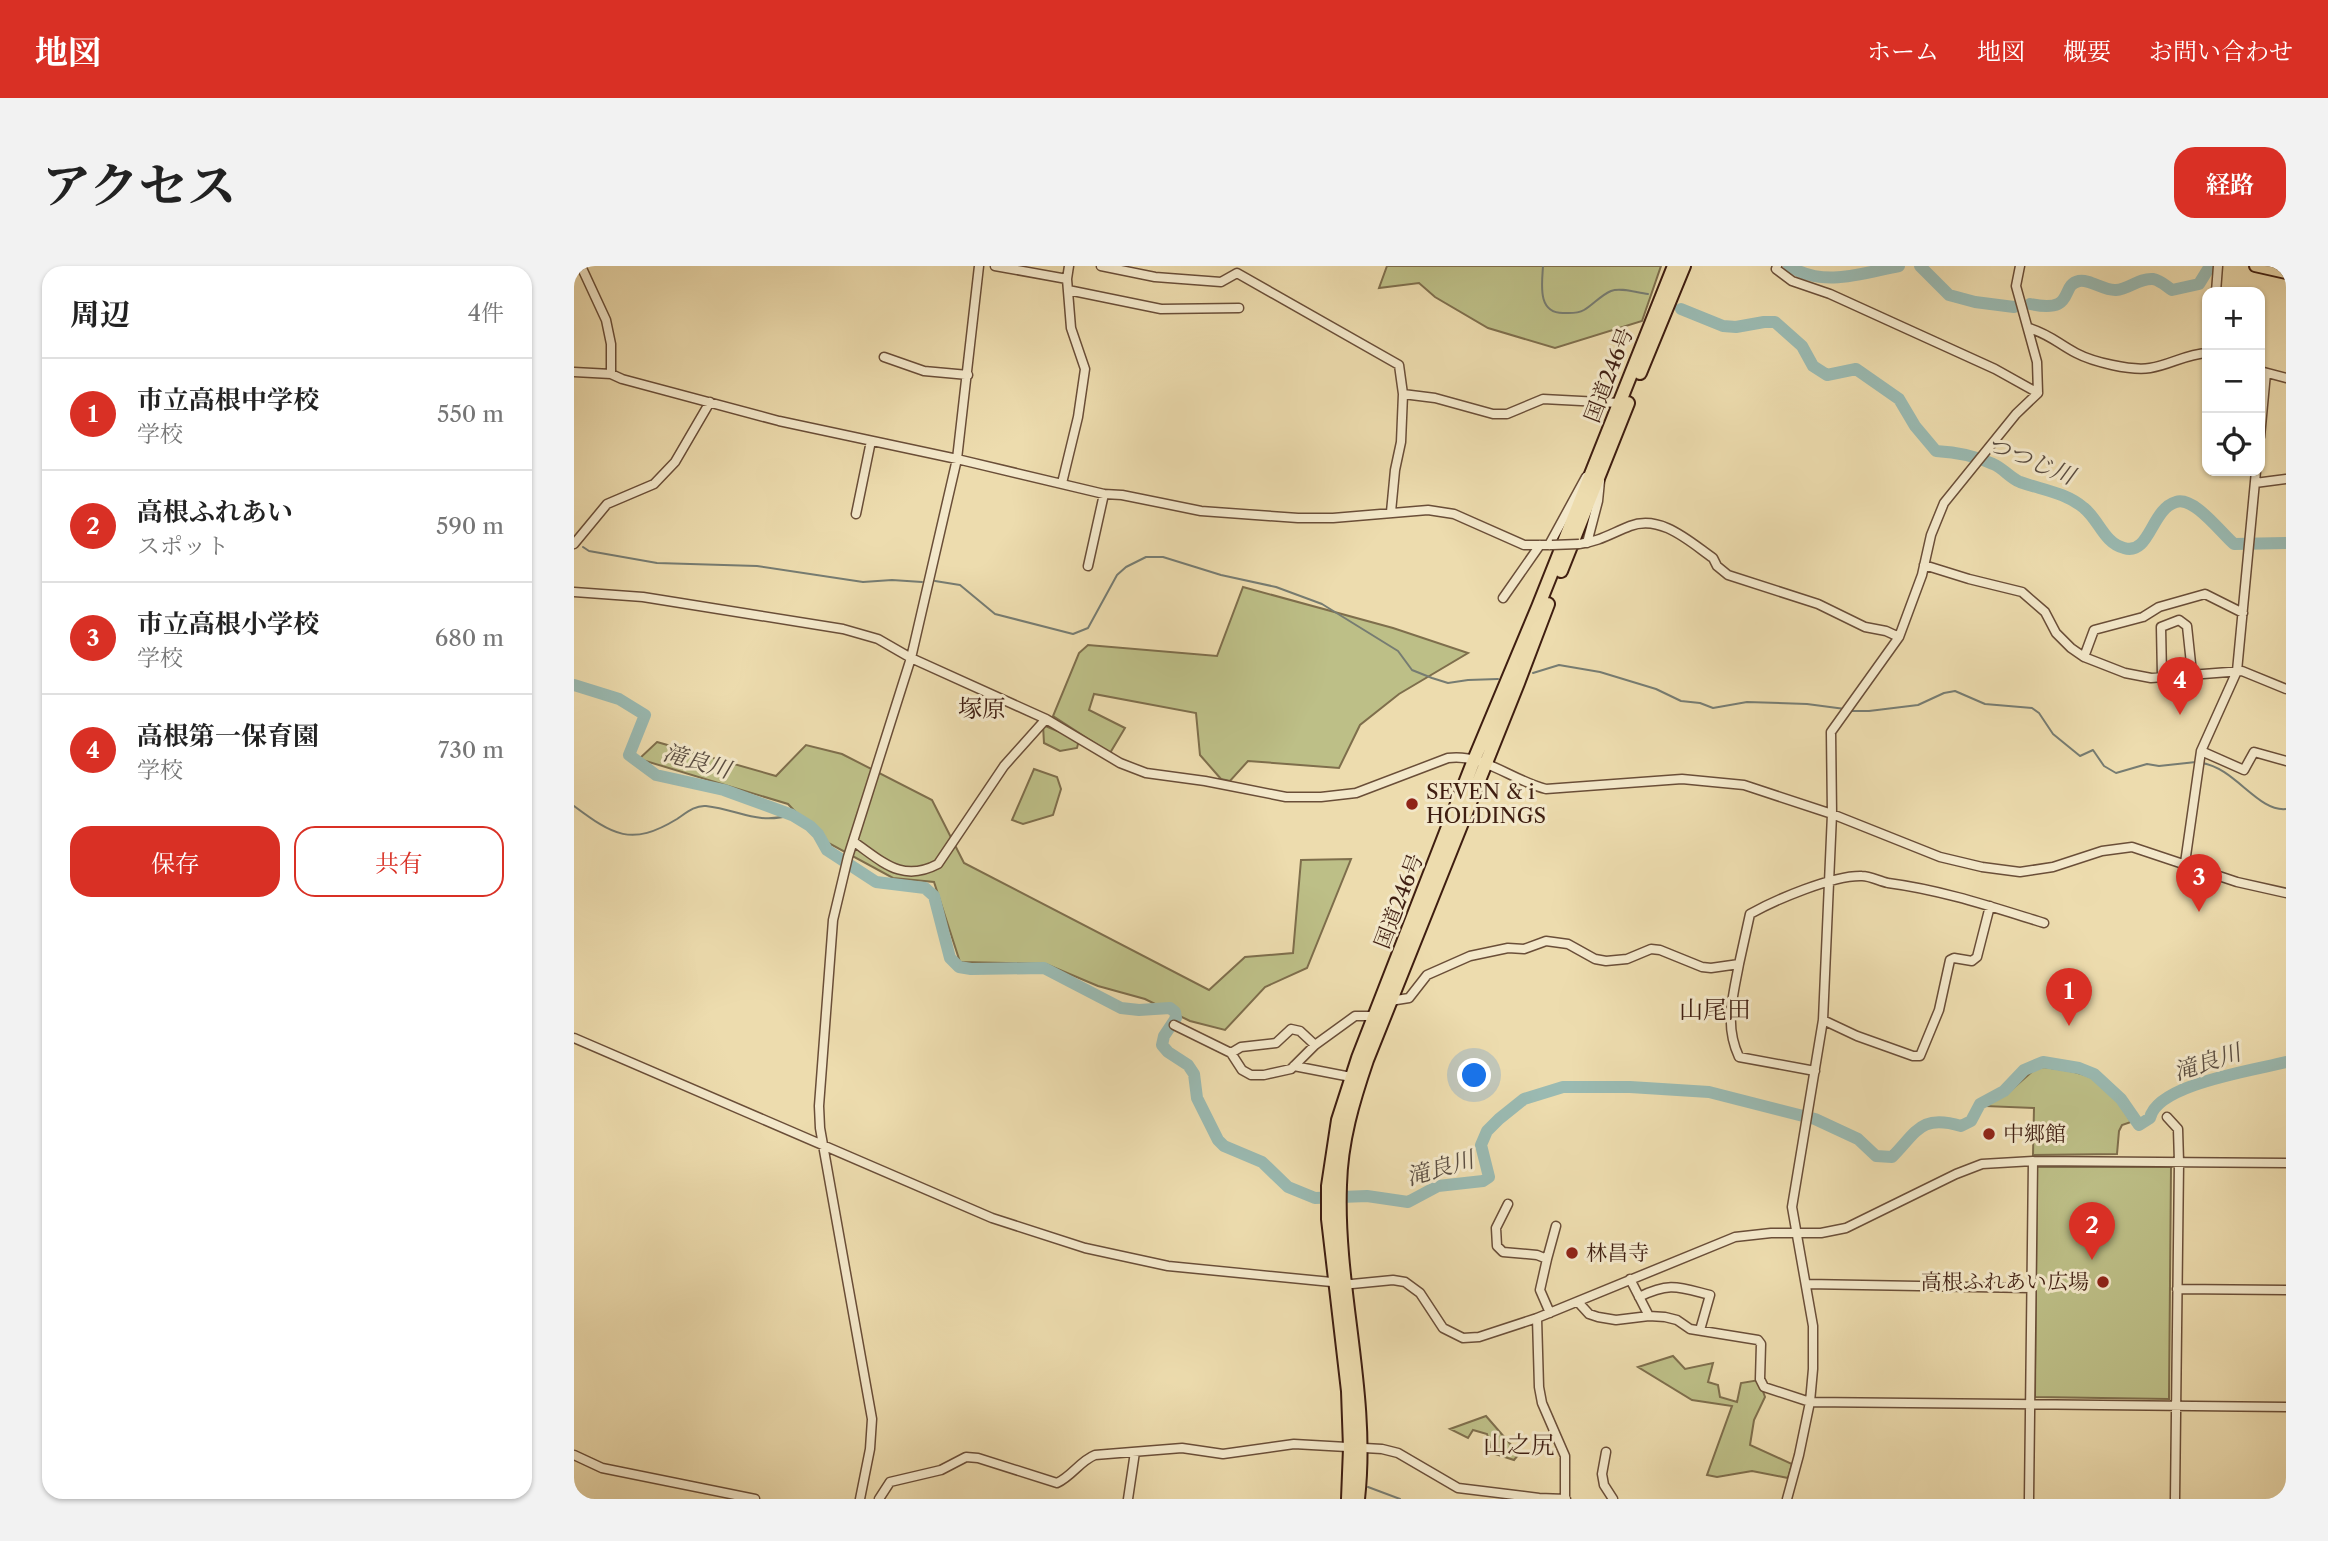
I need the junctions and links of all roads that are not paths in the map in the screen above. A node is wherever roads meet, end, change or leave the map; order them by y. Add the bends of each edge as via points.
1 (581, 266) edge
2 (979, 266) edge
3 (995, 266) edge
4 (1069, 266) edge
5 (1101, 266) edge
6 (1674, 266) edge
7 (1684, 266) edge
8 (1777, 266) edge
9 (2020, 266) edge
10 (2218, 266) edge
11 (2255, 266) edge
12 (2286, 273) edge
13 (1067, 279) junction
14 (2216, 287) edge
15 (1068, 290) junction
16 (1239, 308) dead end
17 (2029, 328) junction
18 (2202, 353) edge
19 (884, 357) dead end
20 (574, 372) edge
21 (2265, 373) edge
22 (611, 374) junction
23 (968, 375) junction
24 (2286, 378) edge
25 (2038, 393) junction
26 (1403, 394) junction
27 (709, 402) junction
28 (1619, 403) junction
29 (871, 441) junction
30 (957, 459) junction
31 (1597, 469) junction
32 (2256, 476) edge
33 (2286, 480) edge
34 (1062, 483) junction
35 (2255, 483) junction
36 (1104, 494) junction
37 (1391, 512) junction
38 (856, 514) dead end
39 (574, 544) edge
40 (1583, 544) junction
41 (1547, 545) junction
42 (1924, 565) junction
43 (1088, 566) dead end
44 (574, 592) edge
45 (1503, 598) dead end
46 (2243, 613) junction
47 (1899, 638) junction
48 (2084, 657) junction
49 (911, 658) junction
50 (2237, 671) junction
51 (2192, 673) junction
52 (2162, 676) junction
53 (2286, 689) edge
54 (1046, 719) junction
55 (2200, 758) junction
56 (2286, 761) edge
57 (1479, 762) junction
58 (1832, 814) junction
59 (854, 842) junction
60 (2185, 863) junction
61 (1828, 883) junction
62 (2286, 892) edge
63 (1990, 906) junction
64 (2044, 923) dead end
65 (1739, 964) junction
66 (1390, 1001) junction
67 (1374, 1016) junction
68 (1823, 1020) junction
69 (1174, 1025) dead end
70 (574, 1038) edge
71 (1315, 1045) junction
72 (1231, 1053) junction
73 (1294, 1066) junction
74 (1815, 1071) junction
75 (1351, 1077) junction
76 (2167, 1116) dead end
77 (822, 1146) junction
78 (2033, 1161) junction
79 (2179, 1162) junction
80 (2286, 1163) edge
81 (1334, 1186) junction
82 (1508, 1204) dead end
83 (1556, 1226) dead end
84 (1797, 1234) junction
85 (1547, 1259) junction
86 (1630, 1279) junction
87 (1340, 1283) junction
88 (1807, 1284) junction
89 (2030, 1287) junction
90 (2177, 1289) junction
91 (2286, 1290) edge
92 (1639, 1297) junction
93 (1578, 1301) junction
94 (1550, 1312) junction
95 (1649, 1316) junction
96 (1537, 1318) junction
97 (1700, 1330) junction
98 (1810, 1402) junction
99 (2030, 1404) junction
100 (2176, 1404) junction
101 (2286, 1407) edge
102 (1355, 1448) junction
103 (1135, 1452) junction
104 (1606, 1452) dead end
105 (574, 1455) edge
106 (755, 1499) edge
107 (860, 1499) edge
108 (879, 1499) edge
109 (1128, 1499) edge
110 (1349, 1499) edge
111 (1358, 1499) edge
112 (1566, 1499) edge
113 (1613, 1499) edge
114 (1787, 1499) edge
115 (2029, 1499) edge
116 (2175, 1499) edge

1 - 22 street via 606,320
2 - 23 street
3 - 13 street
4 - 13 street
5 - 26 street via 1221,282 1237,273 1399,365
6 - 28 highway, 国道246号
7 - 31 highway, 国道246号
8 - 25 street via 1792,281 1995,369
9 - 17 street via 2016,286
10 - 14 street
11 - 12 main road
13 - 15 street
15 - 16 street via 1161,309
15 - 34 street via 1071,328 1084,369
17 - 18 street via 2048,334 2076,353 2123,366 2149,368
17 - 25 street
19 - 23 street via 925,371
20 - 22 street
21 - 24 street
22 - 27 street
23 - 30 street
25 - 42 street via 1944,503
26 - 28 street via 1493,414 1507,414 1543,399
26 - 37 street
27 - 29 street
27 - 39 street via 675,462 661,477 607,504
28 - 31 highway, 国道246号
29 - 30 street
29 - 38 street
30 - 34 street
30 - 49 street
31 - 40 street via 1601,485
31 - 41 street via 1579,488
31 - 57 highway, 国道246号 via 1518,683
32 - 35 street
33 - 35 street
34 - 36 street
35 - 46 street
36 - 37 street via 1201,511 1298,518
36 - 43 street
37 - 41 street via 1454,514 1524,545
40 - 41 street, bridge
40 - 47 street via 1639,523 1662,525 1713,558 1728,575 1818,604
41 - 45 street
42 - 47 street
42 - 48 street via 2022,592 2045,612 2056,633
44 - 49 street via 643,597 843,629 878,639
46 - 48 street via 2206,594 2159,607 2143,617 2094,630
46 - 50 street
47 - 58 street via 1831,732
48 - 52 street via 2125,673
49 - 54 street
49 - 59 street
50 - 51 street
50 - 53 street
50 - 55 street
51 - 52 street
51 - 52 street via 2187,626 2179,620 2161,627
54 - 57 street via 1120,763 1146,773 1286,797 1356,793 1448,758 1460,756
54 - 59 street via 1004,766 938,864 929,869 895,870
55 - 56 street via 2244,770 2254,752
55 - 60 street
57 - 58 street via 1546,789 1682,779 1744,785
57 - 66 highway, 国道246号
57 - 67 highway, 国道246号
58 - 60 street via 1940,857 2000,870 2053,867 2122,846
58 - 61 street
59 - 77 street via 833,920 819,1106
60 - 62 street via 2237,882
61 - 63 street via 1862,876
61 - 65 street via 1750,914
61 - 68 street
63 - 64 street
63 - 68 street via 1977,957 1950,960 1939,1010 1920,1056
65 - 66 street via 1702,967 1651,949 1627,960 1606,961 1568,944 1546,941 1524,949 1508,947 1470,956 1427,975 1409,998
65 - 74 street via 1729,1016 1740,1057
66 - 81 highway, 国道246号 via 1352,1101
67 - 71 street via 1355,1016
67 - 75 highway, 国道246号
68 - 74 street
69 - 72 street
70 - 77 street
71 - 72 street via 1291,1029 1276,1042
71 - 73 street
72 - 73 street via 1251,1075 1264,1076
73 - 75 street
74 - 84 street via 1793,1194
75 - 81 highway, 国道246号 via 1336,1130
76 - 79 street via 2178,1129
77 - 87 street via 992,1218 1084,1248 1178,1267
77 - 107 street via 872,1419
78 - 79 street
78 - 84 street via 1982,1164 1846,1228
78 - 89 street
79 - 80 street
79 - 90 street
81 - 87 highway, 国道246号
82 - 85 street via 1496,1228 1497,1246 1503,1252
83 - 85 street
84 - 86 street via 1735,1237
84 - 88 street
85 - 94 street via 1540,1290
86 - 92 street
86 - 93 street
87 - 96 street via 1405,1282 1420,1293 1443,1328 1463,1338
87 - 102 highway, 国道246号
88 - 89 street
88 - 98 street via 1813,1326
89 - 99 street
90 - 91 street
90 - 100 street
92 - 95 street
92 - 97 street via 1659,1287 1676,1286 1710,1295
93 - 94 street
93 - 95 street via 1598,1317
94 - 96 street
95 - 97 street
96 - 112 street via 1539,1387 1564,1456
97 - 98 street via 1758,1340 1764,1387
98 - 99 street
98 - 114 street
99 - 100 street
99 - 115 street
100 - 101 street
100 - 116 street
102 - 103 street via 1294,1444 1223,1454 1193,1448
102 - 110 highway, 国道246号
102 - 111 highway, 国道246号
102 - 112 street via 1398,1453 1458,1488
103 - 108 street via 1095,1455 1057,1483 966,1458 941,1470 890,1482
103 - 109 street
104 - 113 street via 1602,1474
105 - 106 street via 602,1468

